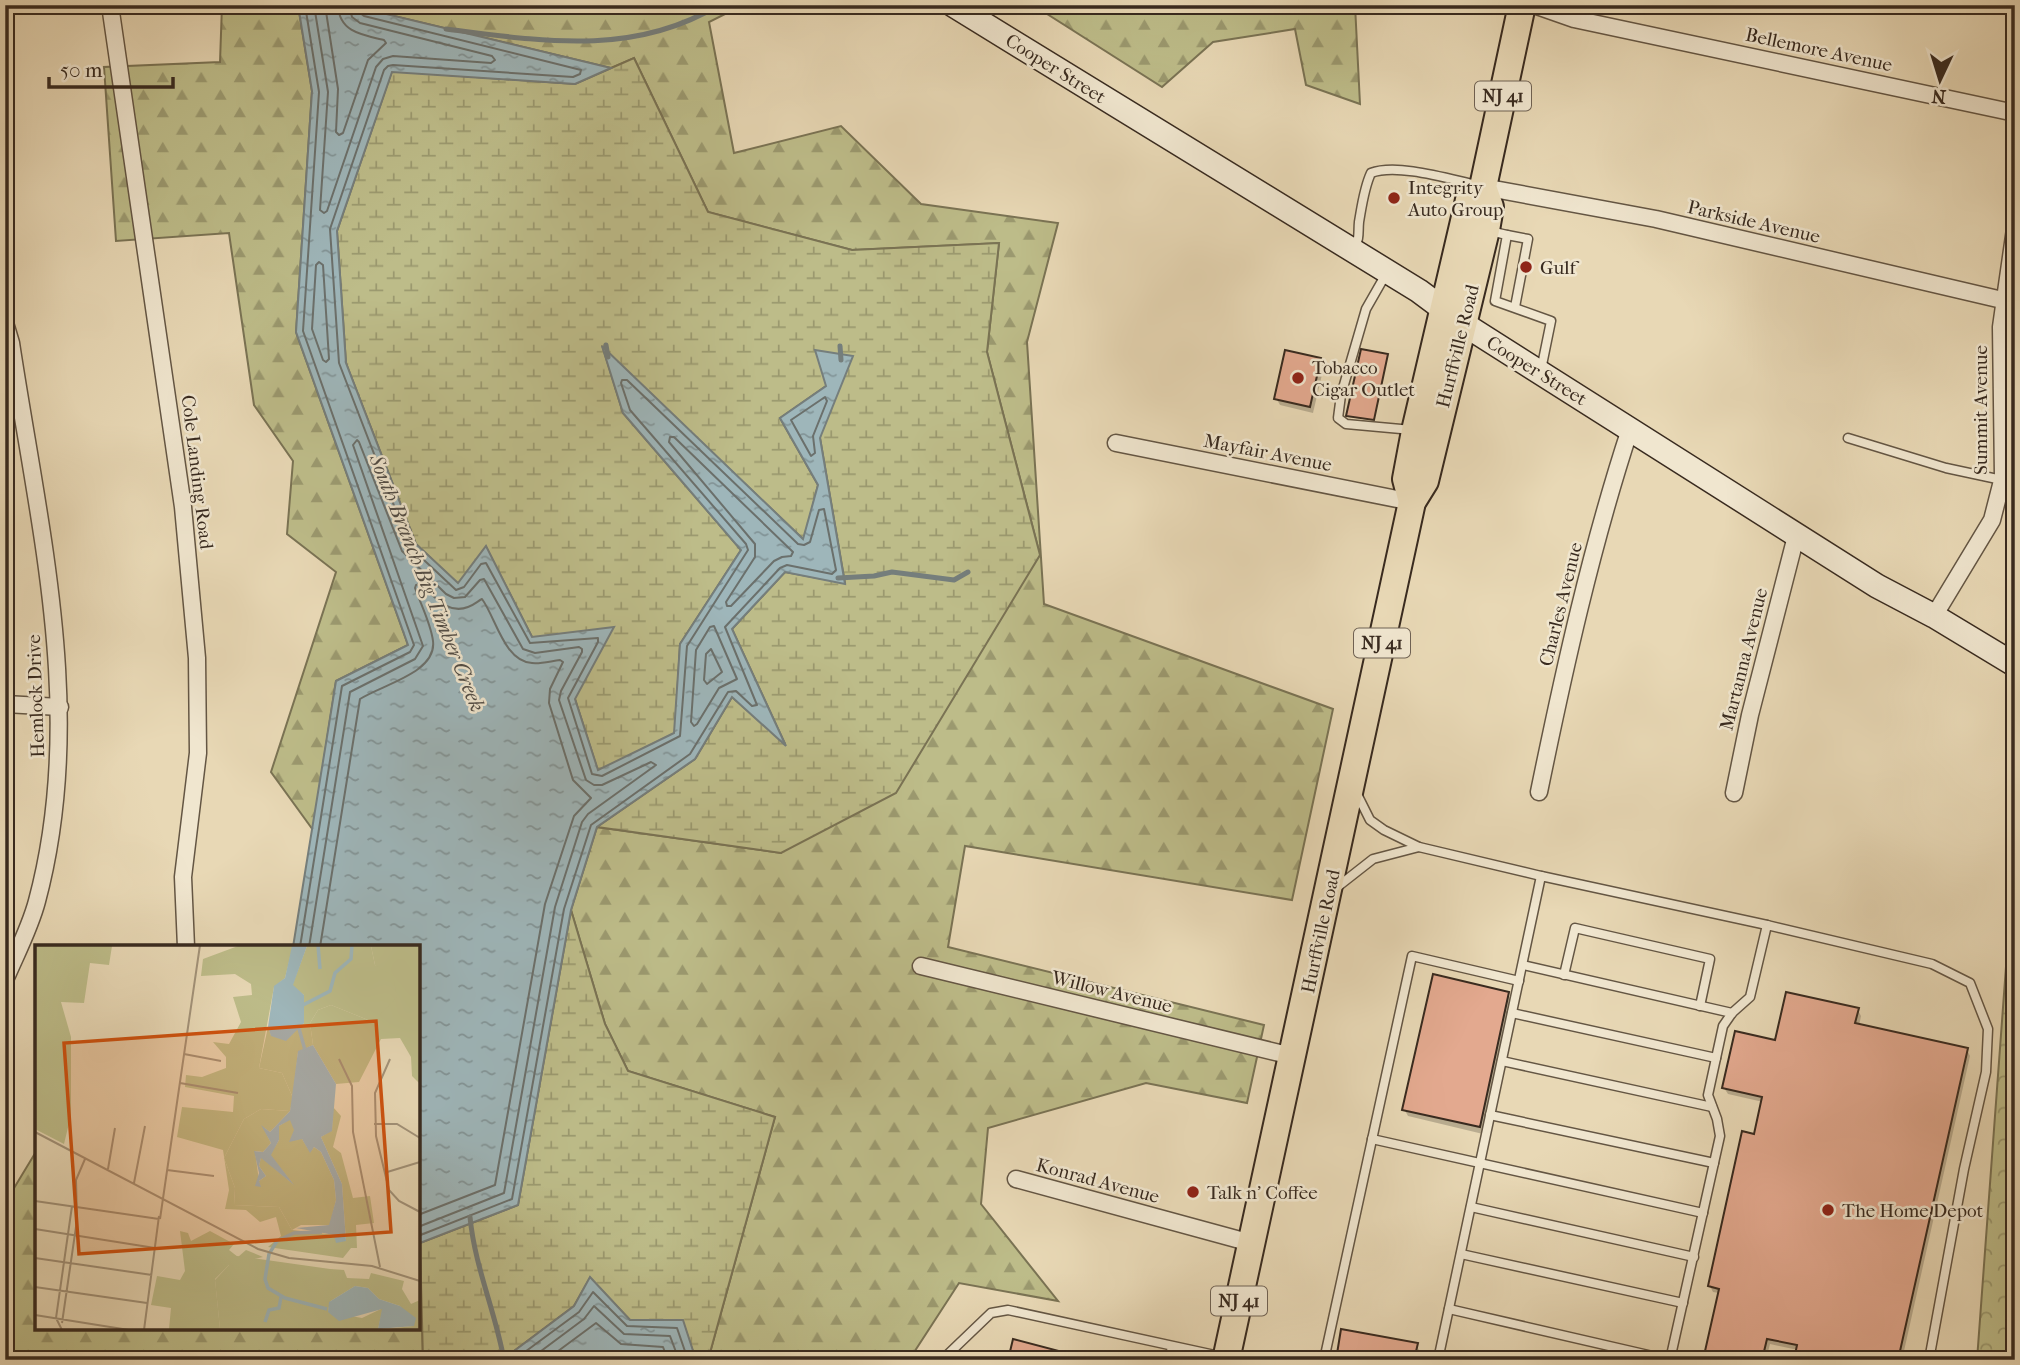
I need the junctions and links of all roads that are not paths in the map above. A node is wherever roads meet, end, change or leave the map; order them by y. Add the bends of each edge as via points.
1 (110, 5) edge
2 (953, 5) edge
3 (1522, 5) edge
4 (1534, 5) edge
5 (2015, 113) edge
6 (1483, 187) junction
7 (2015, 229) edge
8 (1497, 233) junction
9 (1353, 250) junction
10 (1388, 272) junction
11 (2009, 301) edge
12 (1515, 307) junction
13 (1453, 316) junction
14 (5, 323) edge
15 (1541, 372) junction
16 (11, 382) edge
17 (1630, 429) junction
18 (1415, 431) junction
19 (1848, 438) dead end
20 (1116, 443) dead end
21 (2006, 479) edge
22 (1412, 502) junction
23 (1796, 536) junction
24 (1934, 616) junction
25 (2015, 665) edge
26 (5, 704) edge
27 (60, 707) junction
28 (1352, 783) junction
29 (1539, 792) dead end
30 (1734, 793) dead end
31 (1419, 846) junction
32 (1541, 876) junction
33 (1328, 894) junction
34 (1767, 925) junction
35 (186, 945) edge
36 (1523, 965) junction
37 (922, 966) dead end
38 (1564, 975) junction
39 (5, 980) edge
40 (1519, 981) junction
41 (1700, 1006) junction
42 (1512, 1013) junction
43 (1732, 1013) junction
44 (1292, 1056) junction
45 (1716, 1058) junction
46 (1502, 1061) junction
47 (1712, 1107) junction
48 (1490, 1115) junction
49 (1372, 1139) junction
50 (1481, 1163) junction
51 (1714, 1163) junction
52 (1016, 1179) dead end
53 (1471, 1207) junction
54 (1703, 1213) junction
55 (1251, 1243) junction
56 (1461, 1254) junction
57 (1693, 1257) junction
58 (1683, 1303) junction
59 (1449, 1309) junction
60 (1172, 1347) junction
61 (1226, 1359) edge
62 (942, 1360) edge
63 (1169, 1360) edge
64 (1324, 1360) edge
65 (1439, 1360) edge
66 (1929, 1360) edge

1 - 35 street, Cole Landing Road via 183,507 197,658 198,753 183,877
2 - 9 main road, Cooper Street
3 - 6 main road, Hurffville Road / NJ 41
4 - 5 street, Bellemore Avenue via 1574,19
6 - 8 main road, Hurffville Road / NJ 41
6 - 9 lane via 1397,170 1371,173 1365,185 1359,241
6 - 11 street, Parkside Avenue via 1656,219
6 - 13 main road, Hurffville Road / NJ 41 via 1469,200
7 - 11 street, Summit Avenue
8 - 12 lane via 1495,301
8 - 12 lane via 1528,239
8 - 13 main road, Hurffville Road / NJ 41
9 - 10 main road, Cooper Street
10 - 13 main road, Cooper Street
10 - 18 lane via 1366,309 1338,418 1346,424
11 - 21 street, Summit Avenue via 2001,327
12 - 15 lane via 1551,321
13 - 15 main road, Cooper Street
13 - 18 main road, Hurffville Road / NJ 41
13 - 22 main road, Hurffville Road / NJ 41 via 1425,481
14 - 16 street, Hemlock Drive
15 - 17 main road, Cooper Street
16 - 27 street, Hemlock Drive via 55,626
17 - 23 main road, Cooper Street
17 - 29 street, Charles Avenue via 1608,498
18 - 22 main road, Hurffville Road / NJ 41 via 1406,479
19 - 21 lane via 1946,468
20 - 22 street, Mayfair Avenue
21 - 24 street, Summit Avenue via 1992,520
22 - 28 main road, Hurffville Road / NJ 41
23 - 24 main road, Cooper Street
23 - 30 street, Martanna Avenue
24 - 25 main road, Cooper Street
26 - 27 street
27 - 39 street, Hemlock Drive via 57,799 49,850 37,904
28 - 31 lane via 1370,820
28 - 33 main road, Hurffville Road / NJ 41
31 - 32 lane
31 - 33 lane via 1373,859
32 - 34 lane
32 - 36 lane
33 - 44 main road, Hurffville Road / NJ 41
34 - 43 lane via 1750,997
34 - 66 lane via 1932,964 1970,983 1988,1029 1986,1072
36 - 38 lane
36 - 40 lane
37 - 44 street, Willow Avenue
38 - 41 lane
38 - 41 lane via 1575,928 1710,959
40 - 42 lane
40 - 49 lane via 1412,956
41 - 43 lane
42 - 45 lane
42 - 46 lane
43 - 45 lane via 1723,1026
44 - 55 main road, Hurffville Road / NJ 41
45 - 47 lane via 1708,1096
46 - 47 lane
46 - 48 lane
47 - 51 lane via 1720,1136
48 - 50 lane
48 - 51 lane
49 - 50 lane
49 - 64 lane
50 - 53 lane
50 - 54 lane
51 - 54 lane
52 - 55 street, Konrad Avenue
53 - 56 lane
53 - 57 lane
54 - 57 lane
55 - 61 main road, Hurffville Road / NJ 41
56 - 58 lane
56 - 59 lane
57 - 58 lane
58 - 59 lane via 1670,1360
59 - 65 lane
60 - 61 lane
60 - 62 lane via 1008,1310 991,1313
60 - 63 lane

